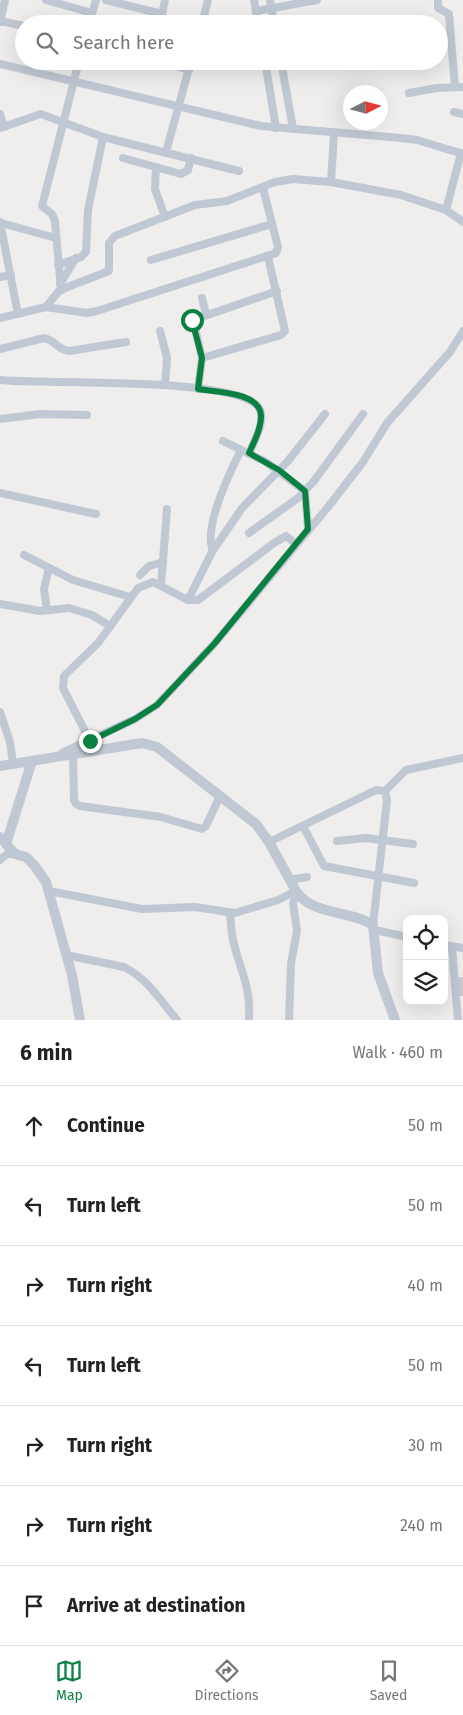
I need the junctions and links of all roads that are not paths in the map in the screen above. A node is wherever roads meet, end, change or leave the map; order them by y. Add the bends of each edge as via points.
1 (5, 0) edge
2 (46, 0) edge
3 (96, 0) edge
4 (106, 0) edge
5 (165, 0) edge
6 (208, 0) edge
7 (254, 0) edge
8 (270, 0) edge
9 (317, 0) edge
10 (438, 0) edge
11 (271, 8) junction
12 (256, 11) junction
13 (92, 13) joint
14 (204, 15) edge
15 (257, 15) edge
16 (272, 15) edge
17 (0, 22) edge
18 (15, 24) edge
19 (0, 64) edge
20 (15, 68) edge
21 (25, 70) edge
22 (77, 70) edge
23 (189, 70) edge
24 (266, 70) edge
25 (282, 70) edge
26 (74, 82) junction
27 (459, 87) edge
28 (409, 93) dead end
29 (178, 106) junction
30 (454, 112) dead end
31 (0, 114) edge
32 (463, 114) edge
33 (62, 123) junction
34 (2, 127) edge
35 (276, 128) junction
36 (293, 129) junction
37 (334, 133) junction
38 (103, 137) junction
39 (166, 152) junction
40 (462, 153) edge
41 (123, 158) dead end
42 (191, 158) junction
43 (156, 167) junction
44 (239, 171) dead end
45 (331, 182) junction
46 (263, 188) junction
47 (446, 210) junction
48 (165, 217) junction
49 (463, 222) edge
50 (0, 223) edge
51 (272, 224) junction
52 (2, 232) edge
53 (56, 238) junction
54 (268, 257) junction
55 (76, 258) junction
56 (151, 260) dead end
57 (58, 265) junction
58 (10, 275) junction
59 (0, 277) edge
60 (60, 289) junction
61 (277, 291) junction
62 (202, 298) dead end
63 (46, 307) junction
64 (55, 307) junction
65 (18, 314) junction
66 (206, 314) junction
67 (0, 318) edge
68 (160, 331) dead end
69 (463, 331) edge
70 (126, 342) dead end
71 (0, 349) edge
72 (202, 358) junction
73 (0, 380) edge
74 (165, 385) junction
75 (198, 389) junction
76 (325, 414) dead end
77 (363, 414) dead end
78 (87, 415) dead end
79 (0, 419) edge
80 (223, 441) dead end
81 (241, 450) junction
82 (249, 453) junction
83 (279, 470) junction
84 (305, 491) junction
85 (0, 493) edge
86 (167, 509) dead end
87 (96, 514) dead end
88 (308, 529) junction
89 (249, 533) dead end
90 (296, 544) junction
91 (213, 550) junction
92 (24, 555) dead end
93 (163, 562) junction
94 (49, 568) junction
95 (140, 575) dead end
96 (161, 585) junction
97 (130, 597) junction
98 (188, 600) junction
99 (0, 604) edge
100 (48, 610) junction
101 (110, 626) junction
102 (0, 712) edge
103 (90, 741) junction
104 (73, 753) junction
105 (53, 756) junction
106 (463, 758) edge
107 (32, 761) junction
108 (13, 764) junction
109 (0, 766) edge
110 (385, 791) junction
111 (220, 796) junction
112 (303, 826) junction
113 (3, 840) edge
114 (383, 840) junction
115 (337, 841) dead end
116 (269, 842) junction
117 (413, 844) dead end
118 (15, 854) junction
119 (0, 860) edge
120 (307, 877) dead end
121 (378, 878) junction
122 (289, 880) junction
123 (414, 883) dead end
124 (49, 891) junction
125 (297, 893) junction
126 (230, 912) junction
127 (374, 928) junction
128 (403, 936) edge
129 (448, 946) edge
130 (463, 948) edge
131 (66, 955) junction
132 (249, 1018) dead end
133 (80, 1020) edge
134 (177, 1020) edge
135 (289, 1020) edge
136 (395, 1020) edge
137 (458, 1020) edge

1 - 17 street
2 - 13 street
3 - 13 street
4 - 5 street via 162,14
6 - 14 street
7 - 12 street
8 - 11 street
9 - 11 street
10 - 27 street via 438,8 449,14
11 - 12 street
11 - 16 street
12 - 15 street
17 - 18 street
19 - 20 street
21 - 26 street
22 - 26 street
23 - 29 street
24 - 35 street
25 - 36 street
26 - 29 street
26 - 33 street
27 - 28 street
29 - 35 street
29 - 39 street
30 - 32 street
31 - 34 street
33 - 34 street via 37,115
33 - 38 street
33 - 53 street via 42,206 52,214
35 - 36 street
36 - 37 street
37 - 40 street via 417,140
37 - 45 street
38 - 39 street
38 - 55 street via 88,210 86,252
39 - 42 street
40 - 47 street
41 - 43 street
42 - 43 street via 184,174
42 - 44 street
43 - 48 street via 154,189
45 - 46 street via 284,180
45 - 47 street via 401,195
46 - 48 street via 227,201 195,205
46 - 51 street
47 - 49 street
48 - 60 street via 111,239 110,271
50 - 52 street
50 - 53 street
51 - 54 street via 278,251
51 - 56 street
52 - 58 street
53 - 57 street
54 - 61 street
54 - 64 street via 97,311 87,313
55 - 57 street
55 - 60 street
57 - 60 street
58 - 59 street
58 - 65 street
60 - 63 street
60 - 64 street
61 - 66 street
61 - 72 street via 286,328 284,333
62 - 66 street
63 - 64 street
63 - 65 street
65 - 67 street
66 - 72 street via 194,318 192,323
68 - 74 street via 167,358
69 - 88 street via 450,352 386,423 363,462
70 - 71 street via 63,351 44,338
72 - 75 street
73 - 74 street
74 - 75 street
75 - 82 street via 247,398 261,410
76 - 83 street
77 - 84 street
78 - 79 street via 40,414
80 - 81 street
81 - 82 street
81 - 91 street via 212,528 210,540
82 - 83 street
83 - 84 street
83 - 91 street via 250,497
84 - 88 street
84 - 89 street via 280,513
85 - 87 street
86 - 93 street
88 - 90 street
90 - 98 street via 286,536 198,600
90 - 103 street via 215,643 157,705
91 - 98 street
92 - 94 street
93 - 95 street via 149,566
93 - 96 street
94 - 97 street via 87,585
94 - 100 street via 44,589
96 - 97 street via 146,583
96 - 98 street
97 - 101 street
99 - 100 street via 26,610
100 - 101 street via 69,608 92,615
101 - 103 street via 62,682
102 - 108 street
103 - 105 street
104 - 105 street
104 - 111 street via 150,744
104 - 111 street via 74,800 80,806 162,818 202,829
105 - 107 street
106 - 110 street via 406,770
107 - 108 street
107 - 113 street
108 - 109 street
110 - 112 street via 376,790
110 - 114 street
111 - 116 street via 256,824
112 - 116 street
112 - 121 street via 324,866
113 - 118 street
114 - 115 street
114 - 117 street
114 - 121 street
116 - 122 street
118 - 119 street via 7,854
118 - 124 street via 26,857 42,873
120 - 122 street
121 - 123 street
121 - 127 street
122 - 125 street
124 - 126 street via 142,909 195,907
124 - 131 street
125 - 126 street via 249,910
125 - 127 street via 317,906
125 - 135 street via 293,903 297,931 291,963
126 - 132 street via 233,943 247,984
127 - 128 street
127 - 136 street via 378,973
129 - 130 street
129 - 137 street
131 - 133 street
131 - 134 street via 132,971 144,980

